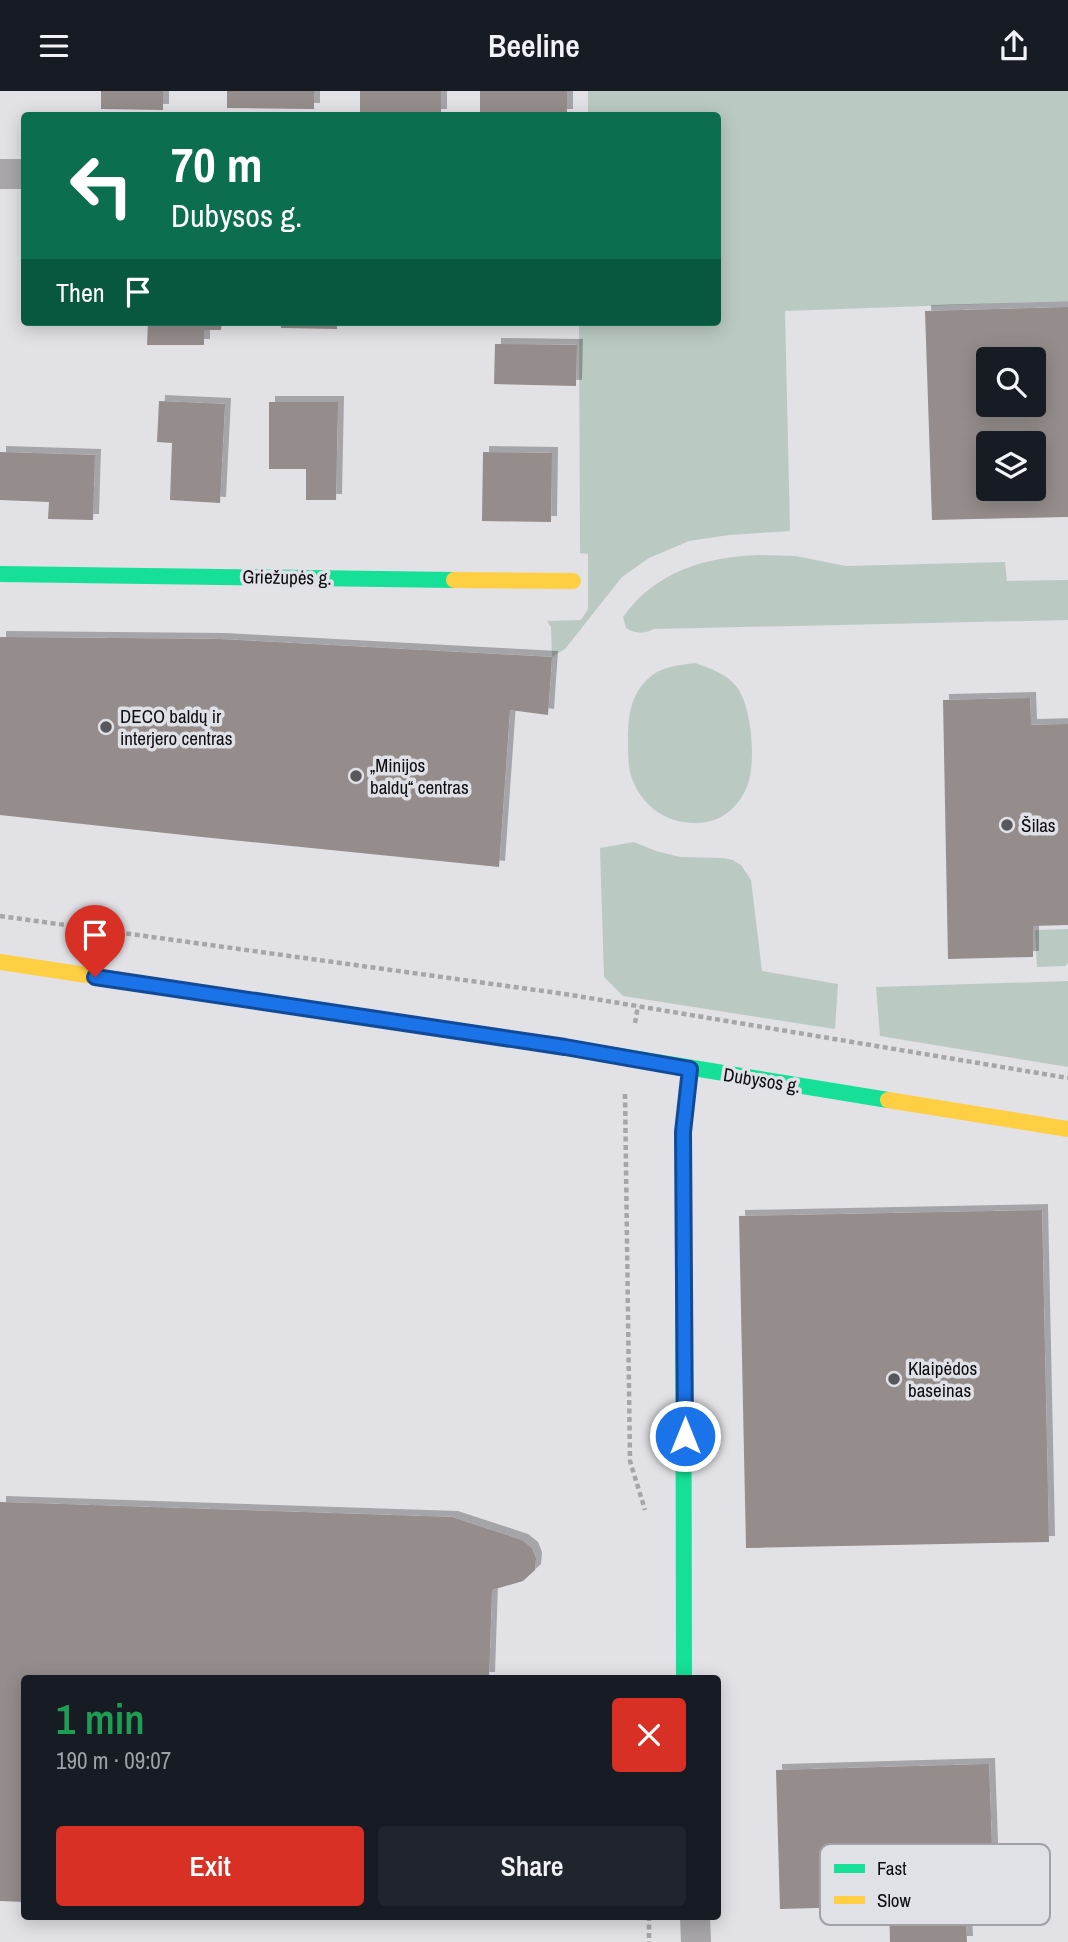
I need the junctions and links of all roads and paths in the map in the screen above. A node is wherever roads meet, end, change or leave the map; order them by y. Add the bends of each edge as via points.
1 (0, 174) edge
2 (21, 174) edge
3 (0, 574) edge
4 (573, 580) dead end
5 (0, 916) edge
6 (0, 962) edge
7 (690, 1069) junction
8 (1068, 1078) edge
9 (625, 1093) dead end
10 (1068, 1129) edge
11 (646, 1513) dead end
12 (684, 1675) edge
13 (649, 1920) edge
14 (695, 1920) edge
15 (649, 1942) edge
16 (696, 1942) edge

1 - 2 street
3 - 4 street, Griežupės g.
5 - 8 path via 565,993
6 - 7 street, Dubysos g.
7 - 10 street, Dubysos g.
7 - 12 street via 683,1132
9 - 11 path via 630,1461
13 - 15 path
14 - 16 street

